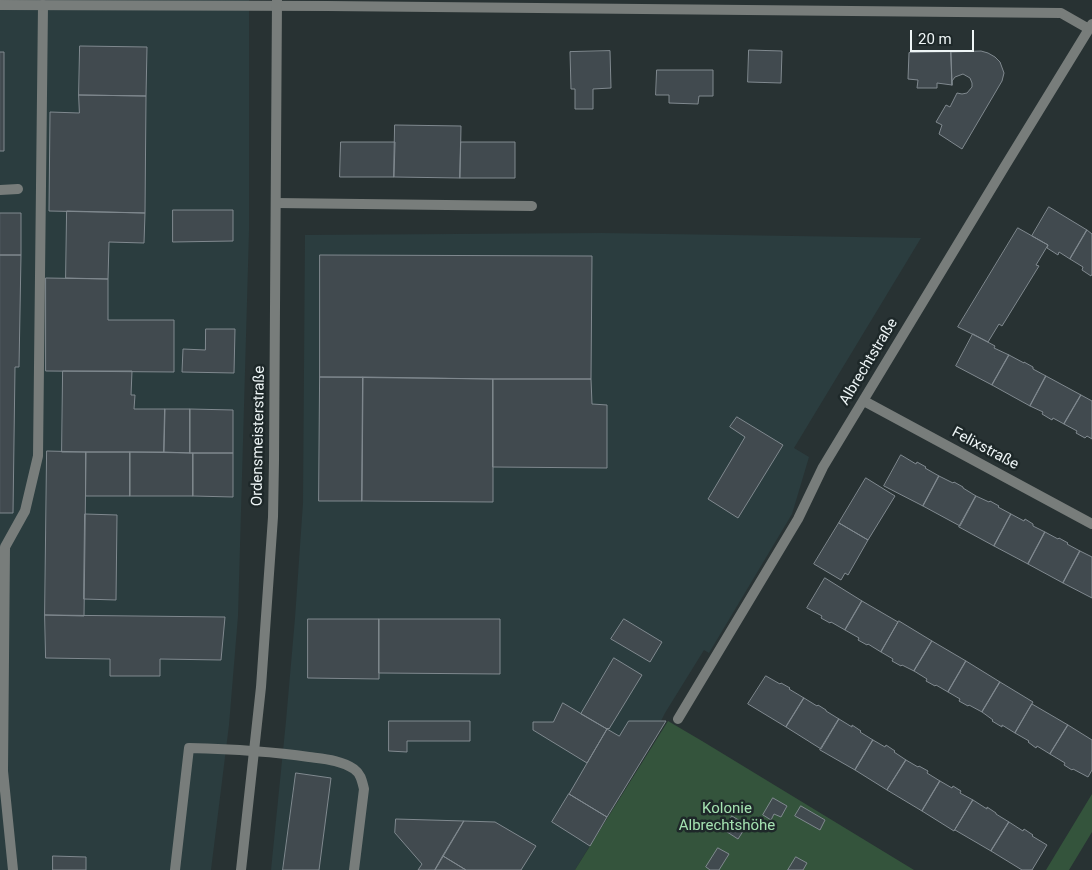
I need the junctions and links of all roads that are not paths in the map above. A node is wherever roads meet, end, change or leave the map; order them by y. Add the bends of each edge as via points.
1 (63, 3) edge
2 (277, 3) edge
3 (0, 5) edge
4 (43, 5) junction
5 (1091, 26) edge
6 (18, 189) dead end
7 (0, 190) edge
8 (276, 203) junction
9 (532, 206) dead end
10 (864, 400) junction
11 (1092, 524) edge
12 (678, 719) dead end
13 (255, 750) junction
14 (13, 870) edge
15 (175, 870) edge
16 (241, 870) edge
17 (354, 870) edge

1 - 2 street
1 - 4 street
2 - 5 street via 1061,13
2 - 8 street, Ordensmeisterstraße
3 - 4 street
4 - 14 street via 38,456 25,511 5,546 4,771
5 - 10 street, Albrechtstraße
6 - 7 street
8 - 9 street
8 - 13 street, Ordensmeisterstraße via 273,517
10 - 11 street, Felixstraße
10 - 12 street, Albrechtstraße via 823,467 798,519
13 - 15 street via 189,748
13 - 16 street, Ordensmeisterstraße
13 - 17 street via 334,760 346,764 362,778 364,789

